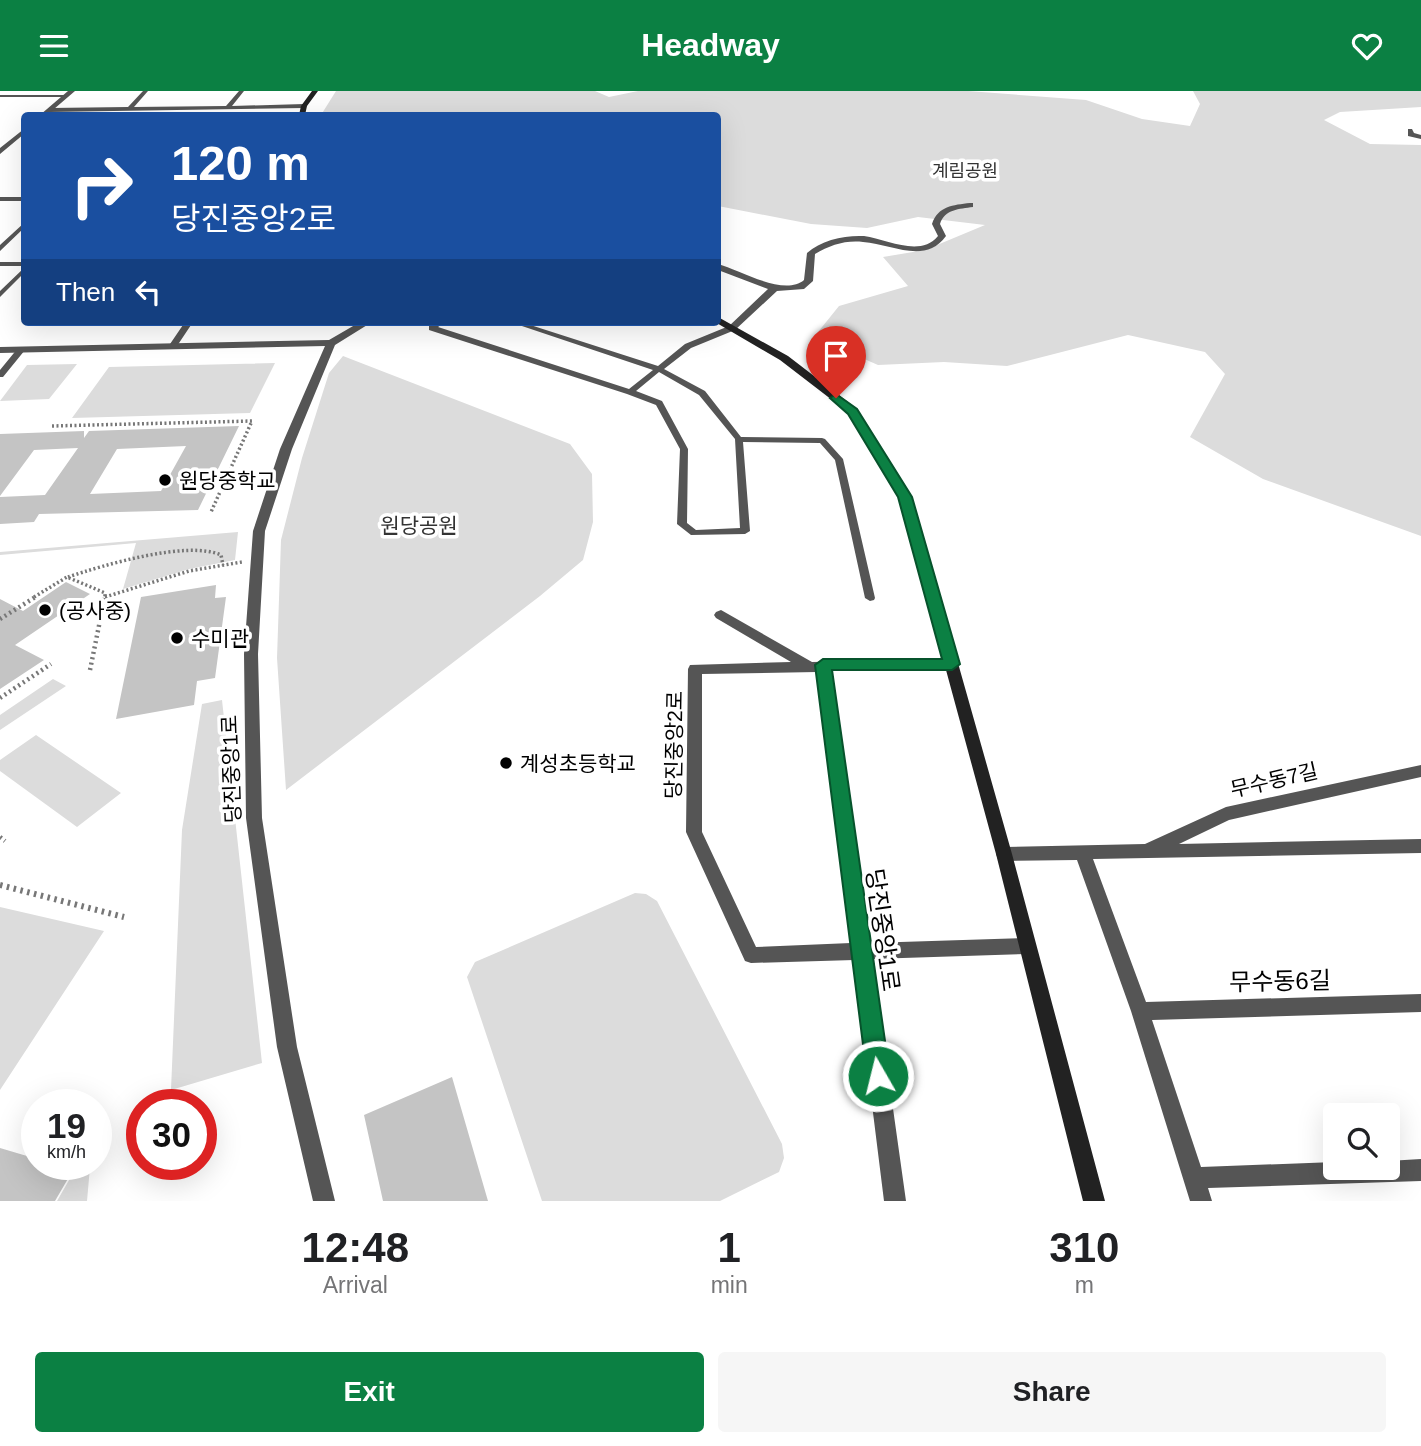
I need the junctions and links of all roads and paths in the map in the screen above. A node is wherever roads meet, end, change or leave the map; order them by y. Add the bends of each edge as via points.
1 (146, 91) edge
2 (242, 91) edge
3 (315, 91) edge
4 (69, 93) edge
5 (0, 96) edge
6 (304, 106) junction
7 (228, 107) junction
8 (129, 109) junction
9 (47, 112) edge
10 (67, 112) edge
11 (303, 112) edge
12 (1410, 130) dead end
13 (21, 134) edge
14 (1421, 137) edge
15 (0, 152) edge
16 (0, 199) edge
17 (21, 199) edge
18 (970, 205) dead end
19 (21, 228) edge
20 (0, 250) edge
21 (0, 264) edge
22 (21, 264) edge
23 (721, 268) edge
24 (21, 273) edge
25 (774, 288) junction
26 (0, 295) edge
27 (721, 322) edge
28 (186, 326) edge
29 (360, 326) edge
30 (435, 326) edge
31 (526, 326) edge
32 (732, 328) junction
33 (331, 344) junction
34 (173, 347) junction
35 (20, 350) junction
36 (0, 351) edge
37 (659, 369) junction
38 (0, 375) edge
39 (630, 392) junction
40 (52, 426) dead end
41 (739, 439) junction
42 (211, 512) dead end
43 (242, 562) dead end
44 (223, 565) junction
45 (67, 577) junction
46 (105, 597) junction
47 (870, 598) dead end
48 (721, 615) dead end
49 (0, 619) edge
50 (51, 664) dead end
51 (952, 664) junction
52 (816, 665) junction
53 (90, 670) dead end
54 (0, 698) edge
55 (1421, 771) edge
56 (1421, 846) edge
57 (1143, 852) junction
58 (1004, 854) junction
59 (1083, 854) junction
60 (0, 885) edge
61 (124, 916) dead end
62 (1027, 946) junction
63 (861, 951) junction
64 (1421, 1003) edge
65 (1140, 1010) junction
66 (1421, 1170) edge
67 (1194, 1178) junction
68 (324, 1201) edge
69 (895, 1201) edge
70 (1094, 1201) edge
71 (1201, 1201) edge

1 - 8 lane
2 - 7 lane
3 - 6 street
4 - 5 lane
4 - 9 street
6 - 7 lane
6 - 11 street
7 - 8 lane
8 - 10 lane
12 - 14 street
13 - 15 street
16 - 17 lane
18 - 25 street via 939,214 936,224 942,236 933,245 919,248 865,239 836,241 811,253 808,281 801,287
19 - 20 lane
21 - 22 lane
23 - 25 street
24 - 26 lane
25 - 32 street
27 - 32 street
28 - 34 lane
29 - 33 street
30 - 39 lane via 432,328
31 - 37 lane
32 - 37 lane via 688,346
32 - 51 street via 785,358 853,411 905,497
33 - 34 street
33 - 68 street, 당진중앙1로 via 286,449 259,530 251,654 254,818 287,1047
34 - 35 street
35 - 36 street
35 - 38 lane
37 - 39 lane
37 - 41 lane via 702,393
39 - 41 lane via 659,403 684,449 682,524 694,533 745,531
40 - 42 path via 252,421
41 - 47 lane via 822,441 839,459
43 - 44 path
44 - 45 path via 220,555 199,549 111,563
44 - 46 path
45 - 46 path via 105,593
45 - 49 path
46 - 53 path
48 - 52 street
50 - 54 path
51 - 52 street, 당진중앙2로
51 - 58 street
52 - 63 street, 당진중앙1로
52 - 63 street, 당진중앙2로 via 695,669 694,832 751,955
55 - 57 street, 무수동7길 via 1226,814
56 - 57 street, 무수동7길
57 - 59 street, 무수동7길
58 - 59 street, 무수동7길
58 - 62 street
59 - 65 street
60 - 61 path
62 - 63 street
62 - 70 street
63 - 69 street, 당진중앙1로
64 - 65 street, 무수동6길
65 - 67 street
66 - 67 street
67 - 71 street

